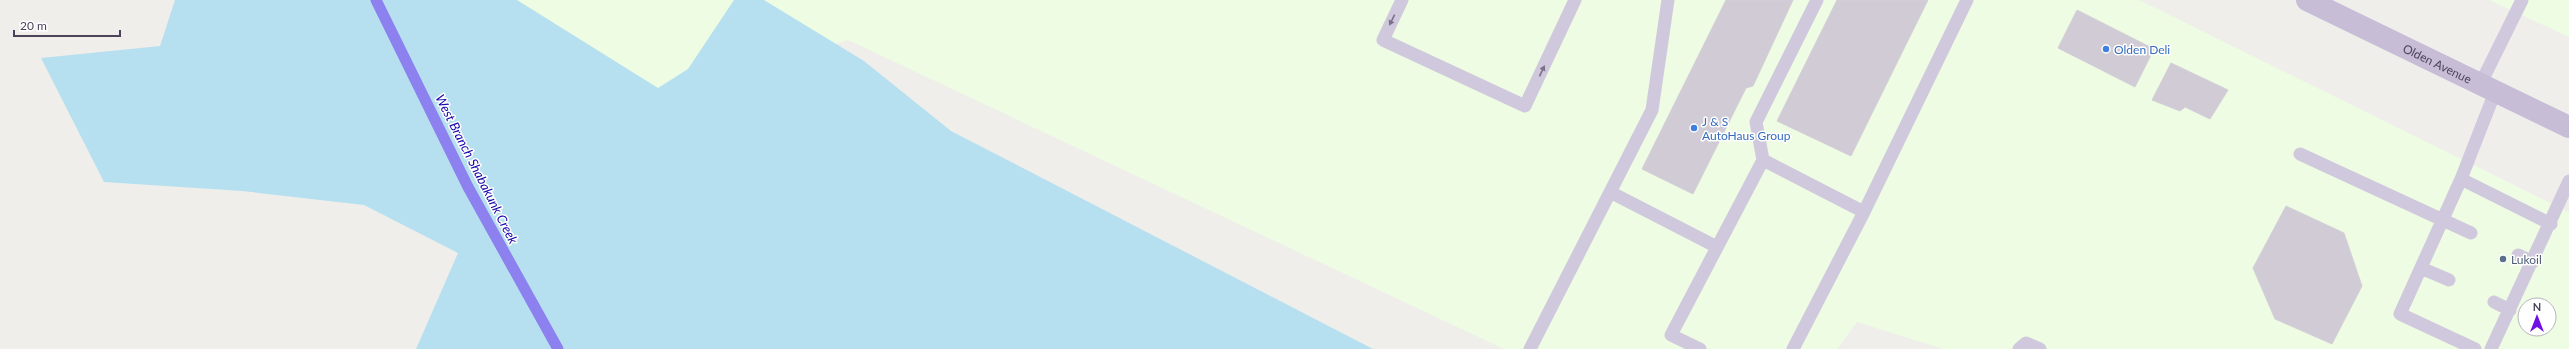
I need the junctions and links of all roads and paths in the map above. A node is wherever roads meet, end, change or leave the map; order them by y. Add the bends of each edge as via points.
1 (1402, 0) edge
2 (1575, 0) edge
3 (1668, 0) edge
4 (1817, 0) edge
5 (1968, 0) edge
6 (2522, 0) edge
7 (2311, 1) edge
8 (2487, 88) junction
9 (2569, 127) edge
10 (2300, 154) dead end
11 (1763, 160) junction
12 (2461, 179) junction
13 (2569, 181) edge
14 (1610, 192) junction
15 (1864, 212) junction
16 (2443, 220) junction
17 (2551, 224) junction
18 (2471, 234) dead end
19 (1717, 247) junction
20 (2518, 255) dead end
21 (2533, 262) junction
22 (2421, 268) junction
23 (2449, 280) dead end
24 (2494, 302) dead end
25 (2510, 310) junction
26 (1530, 349) edge
27 (1700, 349) edge
28 (1793, 349) edge
29 (2019, 349) edge
30 (2040, 349) edge
31 (2475, 349) edge
32 (2491, 349) edge

1 -> 2 lane via 1383,40 1526,106
3 - 14 lane via 1652,110
4 - 11 lane via 1756,122
5 - 15 lane
6 - 8 lane
7 - 8 main road, Olden Avenue
8 - 9 main road, Olden Avenue
8 - 12 lane
10 - 16 lane
11 - 15 lane
11 - 19 lane
12 - 16 lane
12 - 17 lane
13 - 17 lane
14 - 19 lane
14 - 26 lane
15 - 28 lane
16 - 18 lane
16 - 22 lane
17 - 21 lane
19 - 27 lane via 1671,334
20 - 21 lane
21 - 25 lane
22 - 23 lane
22 - 31 lane via 2400,314
24 - 25 lane
25 - 32 lane
29 - 30 lane via 2026,343

